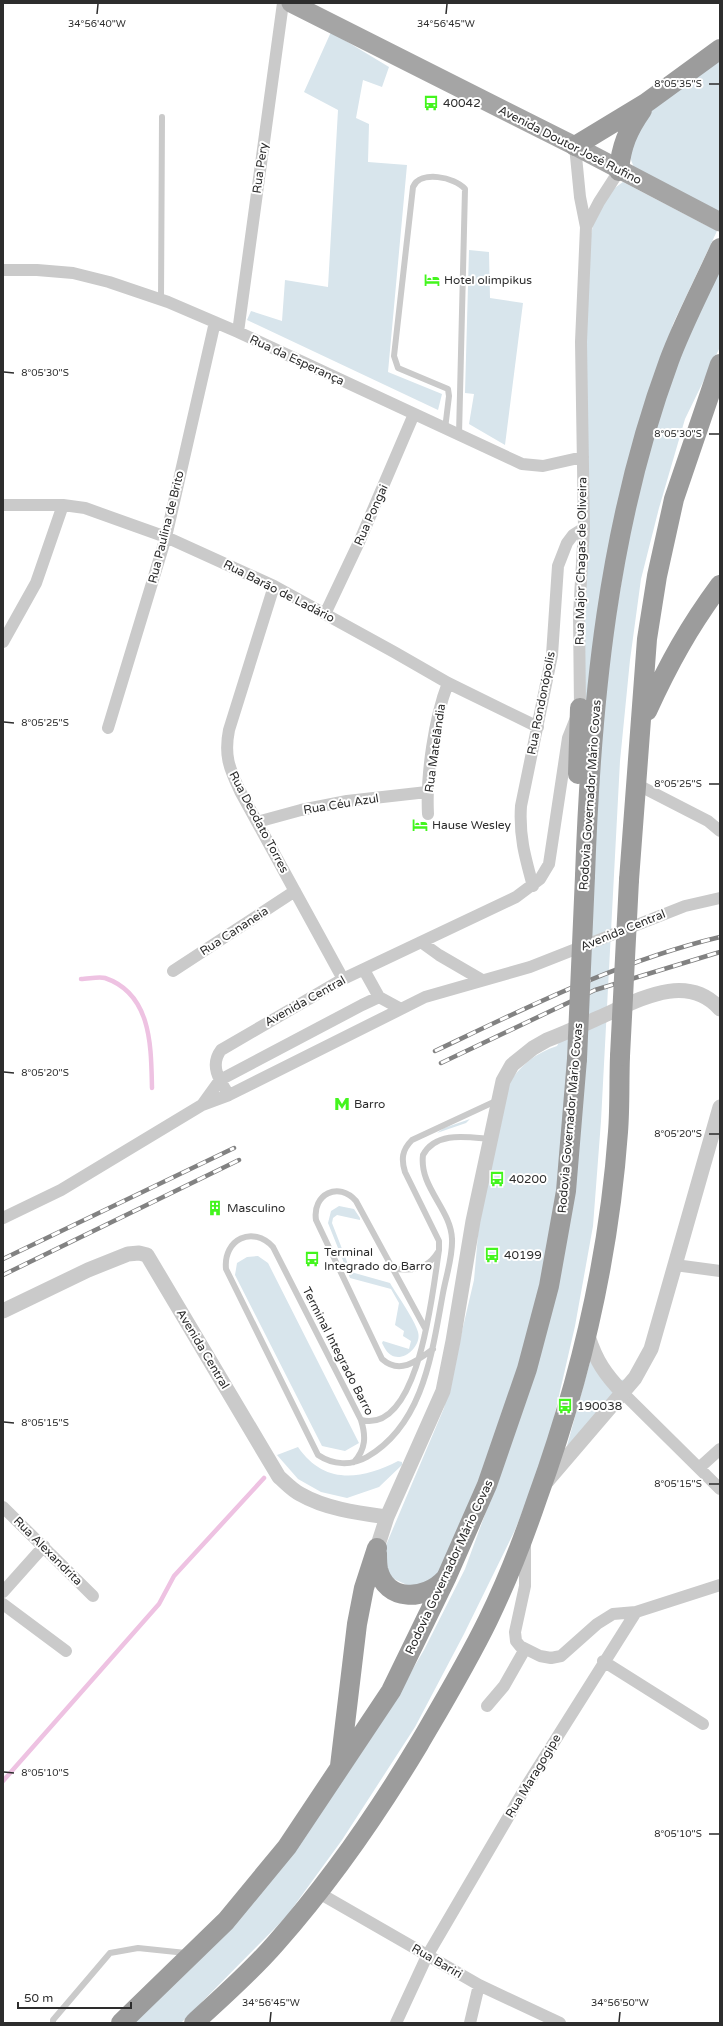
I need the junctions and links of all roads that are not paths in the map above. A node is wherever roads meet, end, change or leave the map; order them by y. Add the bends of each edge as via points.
1 (283, 3) edge
2 (291, 3) edge
3 (720, 49) edge
4 (646, 103) junction
5 (162, 117) dead end
6 (575, 146) junction
7 (619, 171) junction
8 (720, 222) edge
9 (586, 227) junction
10 (720, 248) edge
11 (3, 270) edge
12 (161, 300) junction
13 (215, 322) junction
14 (238, 332) junction
15 (720, 364) edge
16 (414, 414) junction
17 (445, 429) junction
18 (459, 436) junction
19 (583, 457) junction
20 (3, 505) edge
21 (63, 505) junction
22 (584, 528) junction
23 (166, 537) junction
24 (720, 585) edge
25 (274, 586) junction
26 (326, 614) junction
27 (3, 642) edge
28 (448, 684) junction
29 (580, 708) junction
30 (642, 722) junction
31 (538, 727) junction
32 (108, 728) dead end
33 (636, 784) junction
34 (427, 792) junction
35 (428, 814) dead end
36 (257, 822) junction
37 (587, 823) junction
38 (720, 831) edge
39 (533, 886) junction
40 (295, 891) junction
41 (720, 898) edge
42 (421, 942) junction
43 (364, 970) junction
44 (173, 972) dead end
45 (344, 979) junction
46 (482, 980) junction
47 (379, 997) junction
48 (720, 1008) edge
49 (401, 1009) junction
50 (220, 1080) junction
51 (229, 1094) junction
52 (498, 1100) junction
53 (202, 1106) junction
54 (720, 1107) edge
55 (489, 1139) junction
56 (3, 1218) edge
57 (439, 1250) junction
58 (675, 1265) junction
59 (392, 1268) junction
60 (720, 1271) edge
61 (3, 1311) edge
62 (426, 1328) junction
63 (588, 1336) junction
64 (433, 1349) junction
65 (418, 1361) junction
66 (623, 1393) junction
67 (361, 1420) junction
68 (720, 1449) edge
69 (354, 1462) junction
70 (699, 1468) junction
71 (541, 1488) junction
72 (720, 1489) edge
73 (3, 1507) edge
74 (387, 1517) junction
75 (526, 1531) junction
76 (44, 1546) junction
77 (377, 1548) junction
78 (447, 1576) junction
79 (720, 1585) edge
80 (3, 1592) edge
81 (93, 1596) dead end
82 (3, 1604) edge
83 (636, 1612) junction
84 (525, 1649) junction
85 (66, 1651) dead end
86 (603, 1661) junction
87 (487, 1706) dead end
88 (702, 1724) dead end
89 (339, 1770) junction
90 (319, 1893) junction
91 (194, 1954) junction
92 (427, 1956) junction
93 (478, 1985) junction
94 (52, 2023) edge
95 (121, 2023) edge
96 (194, 2023) edge
97 (396, 2023) edge
98 (470, 2023) edge
99 (560, 2023) edge

1 - 14 street, Rua Pery
2 - 6 main road, Avenida Doutor José Rufino
3 - 4 highway
4 - 6 highway
4 - 7 highway via 627,133
5 - 12 lane
6 - 7 main road, Avenida Doutor José Rufino
6 - 9 street, Rua Major Chagas de Oliveira
7 - 8 main road, Avenida Doutor José Rufino
7 - 9 street, Rua Major Chagas de Oliveira
9 - 19 street, Rua Major Chagas de Oliveira via 581,342
10 - 37 highway, Rodovia Governador Mário Covas via 669,361 640,450 619,541 605,621
11 - 12 street, Rua da Esperança via 73,273
12 - 13 street, Rua da Esperança
13 - 14 street, Rua da Esperança
13 - 23 street, Rua Paulina de Brito
14 - 16 street, Rua da Esperança
15 - 30 highway via 674,499 664,539 648,639
16 - 17 street, Rua da Esperança
16 - 26 street, Rua Pongai
17 - 18 street, Rua da Esperança
17 - 18 lane via 448,389 398,368 394,356 412,187 422,177 433,176 456,183 465,189
18 - 19 street, Rua da Esperança via 528,465 543,466
19 - 22 street, Rua Major Chagas de Oliveira
20 - 21 street, Rua Barão de Ladário
21 - 23 street, Rua Barão de Ladário via 85,508
21 - 27 street via 36,583
22 - 29 street, Rua Major Chagas de Oliveira via 579,615
22 - 31 street, Rua Rondonópolis via 570,539 558,566 552,655
23 - 25 street, Rua Barão de Ladário
23 - 32 street, Rua Paulina de Brito
24 - 30 highway via 677,648
25 - 26 street, Rua Barão de Ladário
25 - 36 street, Rua Deodato Torres via 226,745 226,755 234,778
26 - 28 street, Rua Barão de Ladário
28 - 31 street, Rua Barão de Ladário
28 - 34 street, Rua Matelândia via 438,710
29 - 37 highway via 579,790
29 - 39 street, Rua Major Chagas de Oliveira via 568,738 549,864
30 - 33 highway
31 - 39 street, Rua Rondonópolis via 524,784 520,829
33 - 38 street via 708,821
33 - 63 highway, bridge via 616,1155 604,1246
34 - 35 street, Rua Matelândia
34 - 36 street, Rua Céu Azul via 347,801
36 - 40 street, Rua Deodato Torres
37 - 78 highway, Rodovia Governador Mário Covas, bridge via 577,1059 566,1190 556,1251 527,1369 487,1485
39 - 42 street, Avenida Central via 516,897
40 - 44 street, Rua Cananeia
40 - 45 street, Rua Deodato Torres
41 - 46 street, Avenida Central via 685,906 530,967
42 - 43 street, Avenida Central
42 - 46 street
43 - 45 street, Avenida Central
43 - 47 street
45 - 50 street, Avenida Central via 221,1050 215,1064
46 - 49 street, Avenida Central via 425,997
47 - 49 street
47 - 50 street, Avenida Central
48 - 52 street via 704,996 681,990 662,992 640,999 533,1048 512,1065 503,1081
49 - 51 street, Avenida Central
50 - 51 street
50 - 53 street, Avenida Central
51 - 53 street, Avenida Central
52 - 55 street
52 - 57 lane via 412,1140 403,1153 402,1163 439,1241
53 - 56 street, Avenida Central via 61,1190
54 - 58 street
55 - 64 lane via 457,1136 446,1138 433,1144 423,1154 424,1175 452,1237
55 - 74 street via 443,1391
57 - 59 lane via 431,1261 417,1268
57 - 62 lane
58 - 60 street
58 - 66 street via 651,1349
59 - 62 lane
59 - 65 lane via 356,1201 345,1193 331,1192 320,1200 315,1213 318,1225 382,1359 400,1367
61 - 74 street, Avenida Central via 88,1270 128,1254 147,1255 279,1477 299,1494 322,1504
62 - 65 lane
63 - 66 street via 594,1355 604,1372
63 - 71 highway via 561,1431
64 - 65 lane
64 - 69 lane via 420,1393 407,1419 379,1448
65 - 67 lane via 410,1385 394,1409 379,1419
66 - 70 street
66 - 71 street
67 - 69 lane, Terminal Integrado Barro via 364,1448
67 - 69 lane, Terminal Integrado Barro via 273,1247 267,1241 258,1238 237,1240 228,1250 226,1269 303,1427 318,1455 325,1460 345,1464
68 - 70 street
70 - 72 street
71 - 75 highway
73 - 76 street, Rua Alexandrita
74 - 77 street
75 - 84 street via 525,1586 515,1632 516,1640
75 - 90 highway via 489,1619 458,1679 396,1782
76 - 80 street
76 - 81 street, Rua Alexandrita
77 - 78 highway via 377,1568 381,1577 396,1591 405,1595 429,1592
77 - 89 highway via 364,1588 357,1624
78 - 89 highway, Rodovia Governador Mário Covas via 391,1691
79 - 83 street
82 - 85 street
83 - 84 street via 613,1614 597,1624 561,1656 540,1656
83 - 86 street, Rua Maragogipe
84 - 87 street via 504,1686
86 - 88 street
86 - 92 street, Rua Maragogipe
89 - 91 highway, Rodovia Governador Mário Covas via 287,1847 226,1921
90 - 92 street, Rua Bariri
90 - 96 highway via 275,1945
91 - 94 lane via 138,1948 110,1953
91 - 95 highway, Rodovia Governador Mário Covas
92 - 93 street, Rua Bariri
92 - 97 street, Rua Maragogipe
93 - 98 street
93 - 99 street, Rua Bariri

